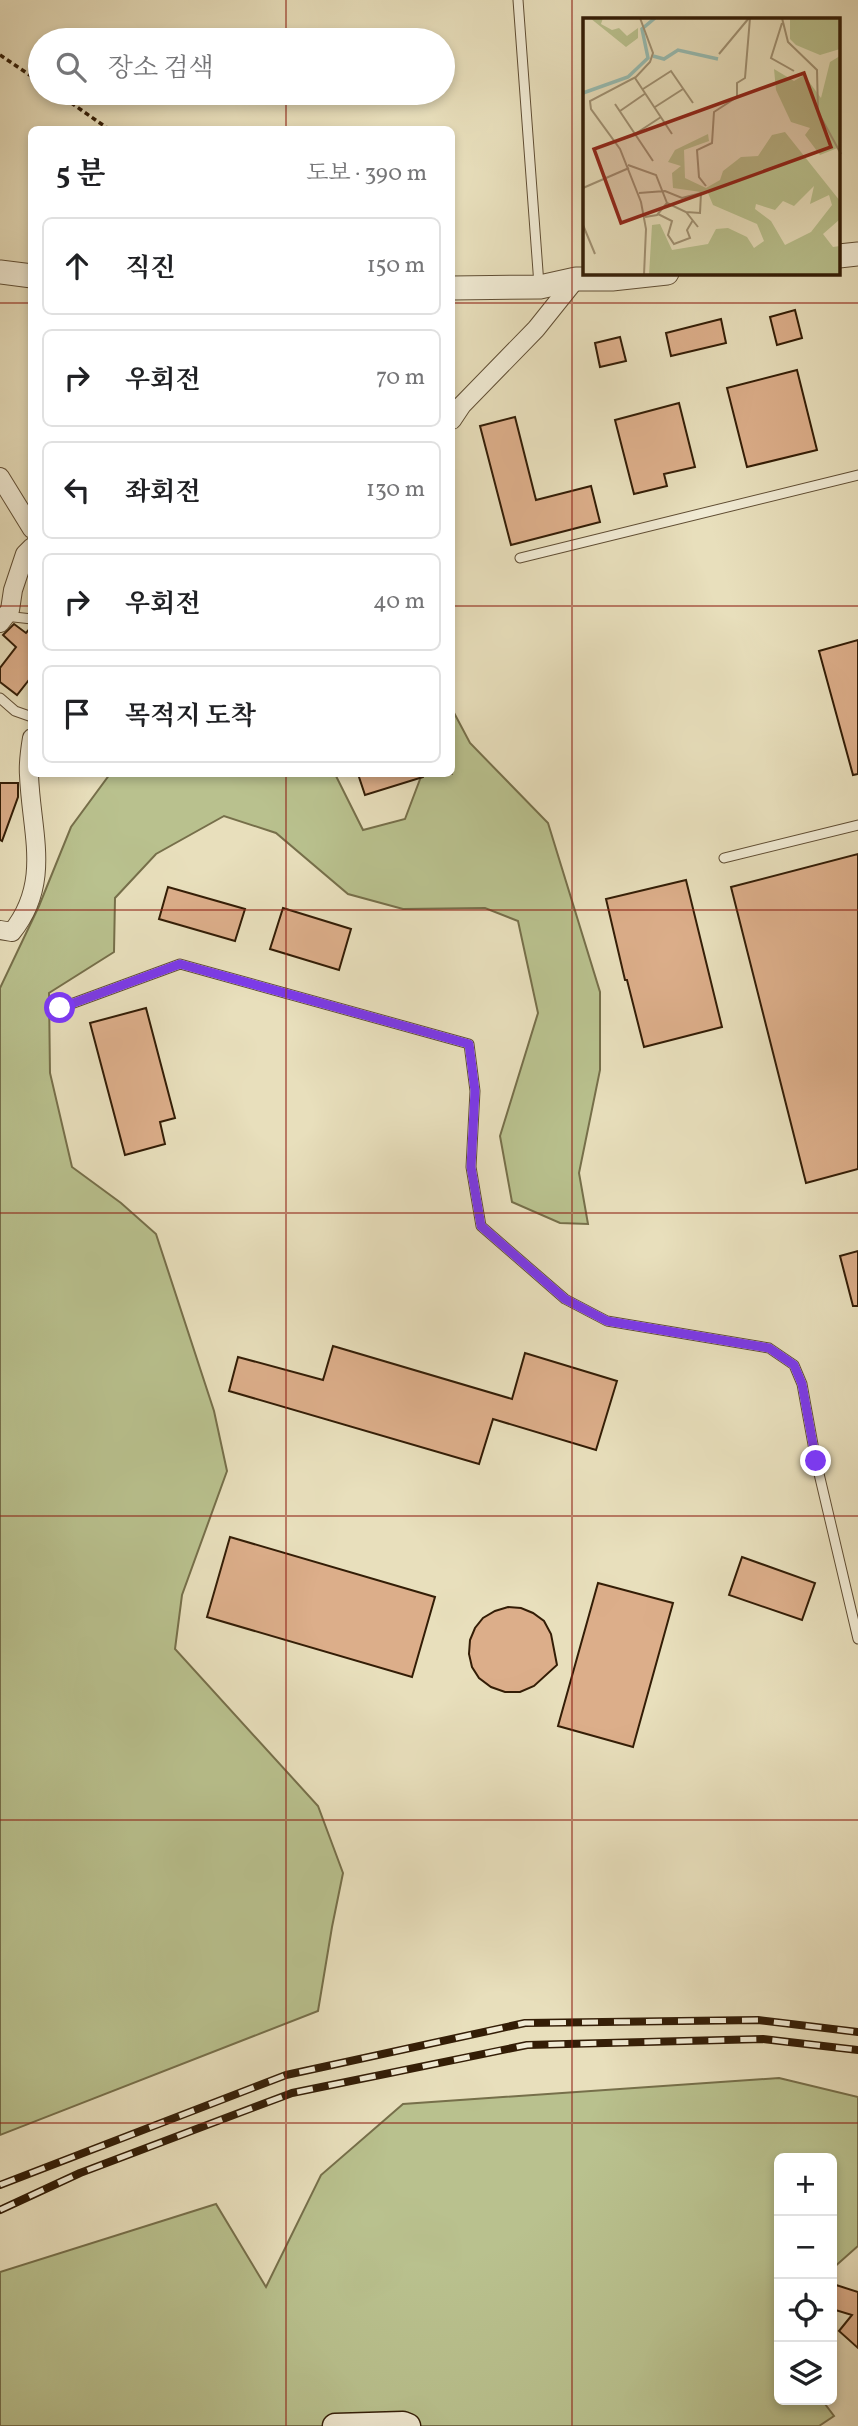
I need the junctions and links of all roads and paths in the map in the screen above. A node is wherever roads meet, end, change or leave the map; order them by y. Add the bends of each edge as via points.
1 (518, 0) edge
2 (0, 55) edge
3 (28, 74) edge
4 (74, 105) edge
5 (104, 126) edge
6 (858, 254) edge
7 (840, 257) edge
8 (0, 272) edge
9 (649, 275) edge
10 (28, 276) edge
11 (576, 279) junction
12 (540, 287) junction
13 (455, 288) edge
14 (455, 416) edge
15 (858, 475) edge
16 (0, 477) edge
17 (28, 522) edge
18 (28, 551) edge
19 (520, 558) dead end
20 (28, 619) edge
21 (3, 620) edge
22 (0, 698) edge
23 (28, 716) edge
24 (28, 777) edge
25 (858, 825) edge
26 (724, 858) dead end
27 (0, 929) edge
28 (60, 1008) dead end
29 (858, 1639) edge
30 (335, 2426) edge
31 (408, 2426) edge

1 - 12 lane
2 - 3 path
4 - 5 path
6 - 7 street
8 - 10 street
9 - 11 street
11 - 12 street
11 - 14 street via 536,330
12 - 13 street
15 - 19 lane
16 - 17 street
18 - 21 street
20 - 21 lane
22 - 23 lane
24 - 27 street via 36,878 21,921 12,932
25 - 26 lane
28 - 29 lane via 180,964 469,1044 475,1091 471,1167 481,1226 565,1299 607,1321 769,1348 794,1365
30 - 31 main road

